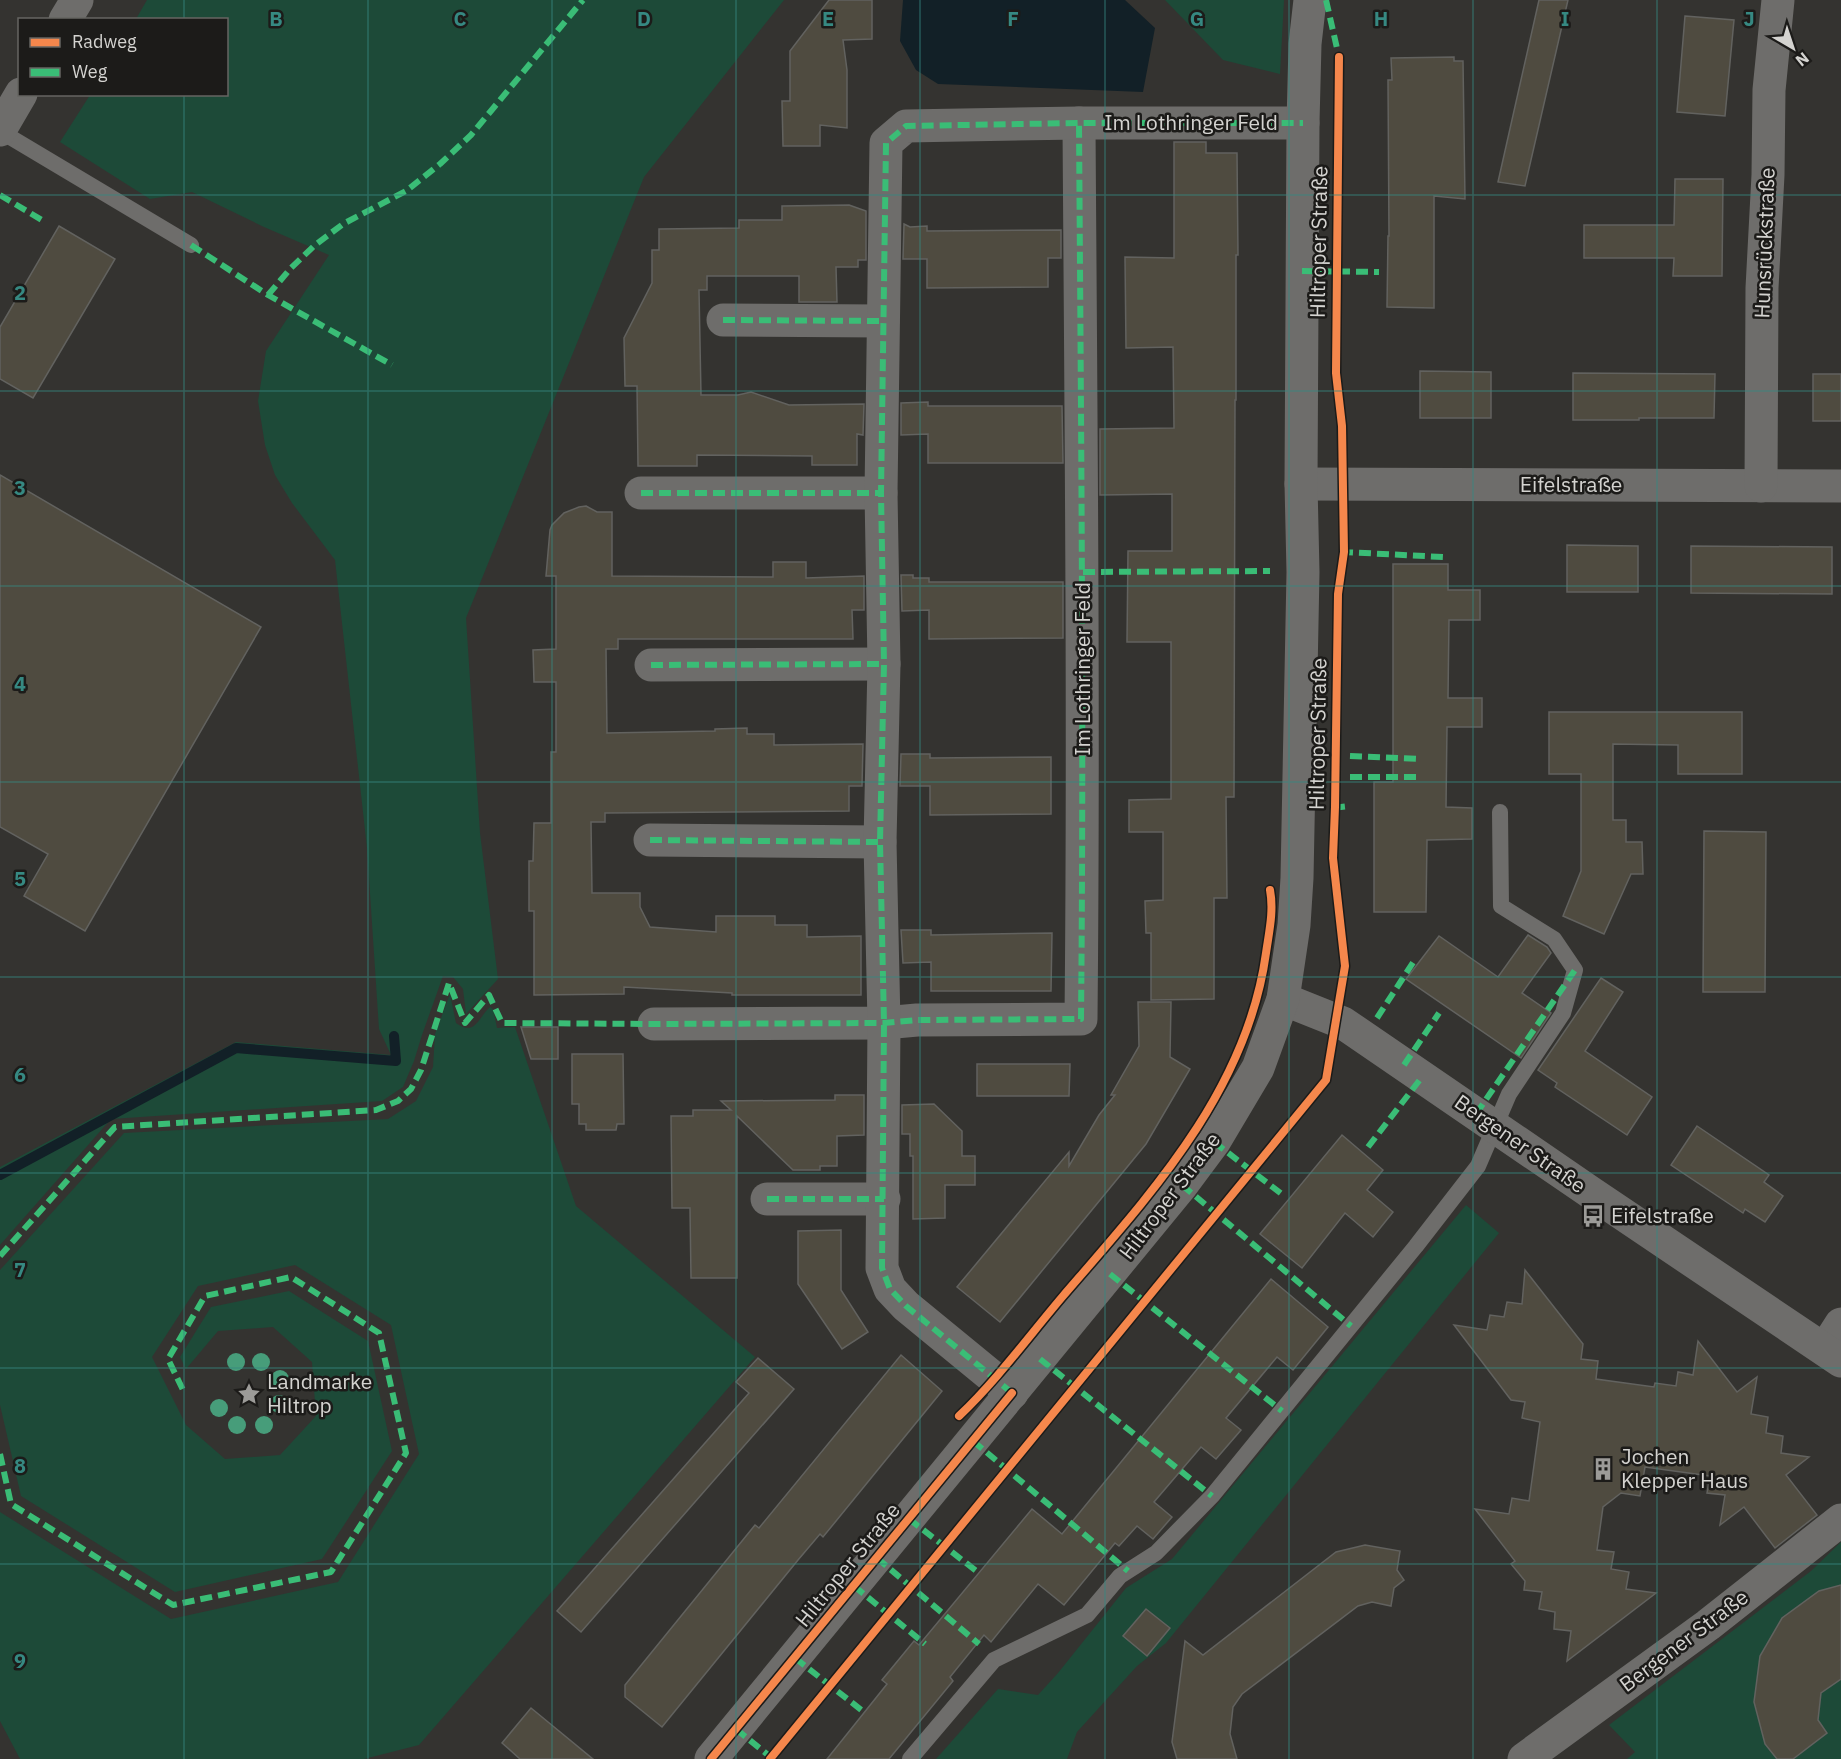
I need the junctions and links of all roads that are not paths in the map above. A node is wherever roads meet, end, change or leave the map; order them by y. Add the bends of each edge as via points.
1 (77, 0) edge
2 (1310, 0) edge
3 (1778, 0) edge
4 (66, 18) edge
5 (20, 96) edge
6 (1079, 123) junction
7 (1303, 123) junction
8 (0, 130) edge
9 (191, 245) dead end
10 (723, 320) dead end
11 (884, 321) junction
12 (1301, 484) junction
13 (1761, 486) junction
14 (1841, 486) edge
15 (641, 493) dead end
16 (881, 493) junction
17 (884, 664) junction
18 (651, 665) dead end
19 (1500, 812) dead end
20 (650, 840) dead end
21 (880, 842) junction
22 (1283, 999) junction
23 (884, 1023) junction
24 (654, 1024) dead end
25 (1495, 1126) junction
26 (767, 1198) dead end
27 (884, 1199) junction
28 (1835, 1345) edge
29 (1012, 1393) junction
30 (1841, 1520) edge
31 (711, 1759) edge
32 (910, 1759) edge
33 (1524, 1759) edge

1 - 4 street
2 - 7 street, Hiltroper Straße
3 - 13 street, Hunsrückstraße via 1769,90 1762,288
5 - 8 street
6 - 7 street, Im Lothringer Feld
6 - 11 street, Im Lothringer Feld via 906,126 886,143
6 - 23 street, Im Lothringer Feld via 1081,1019
7 - 12 street, Hiltroper Straße
8 - 9 lane
10 - 11 street
11 - 16 street, Im Lothringer Feld
12 - 13 street, Eifelstraße
12 - 22 street, Hiltroper Straße via 1298,878
13 - 14 street, Eifelstraße
15 - 16 street
16 - 17 street, Im Lothringer Feld
17 - 18 street
17 - 21 street, Im Lothringer Feld
19 - 25 lane via 1501,906 1554,939 1575,970 1563,1013 1509,1094
20 - 21 street
21 - 23 street, Im Lothringer Feld
22 - 25 street, Bergener Straße via 1342,1023
22 - 29 street, Hiltroper Straße via 1258,1068 1214,1142
23 - 24 street, Im Lothringer Feld
23 - 27 street, Im Lothringer Feld
25 - 28 street, Bergener Straße via 1590,1192
25 - 32 lane via 1478,1166 1212,1496 1156,1553 1120,1576 1087,1615 994,1660
26 - 27 street
27 - 29 street, Im Lothringer Feld via 882,1268 890,1289
29 - 31 street, Hiltroper Straße
30 - 33 street, Bergener Straße

